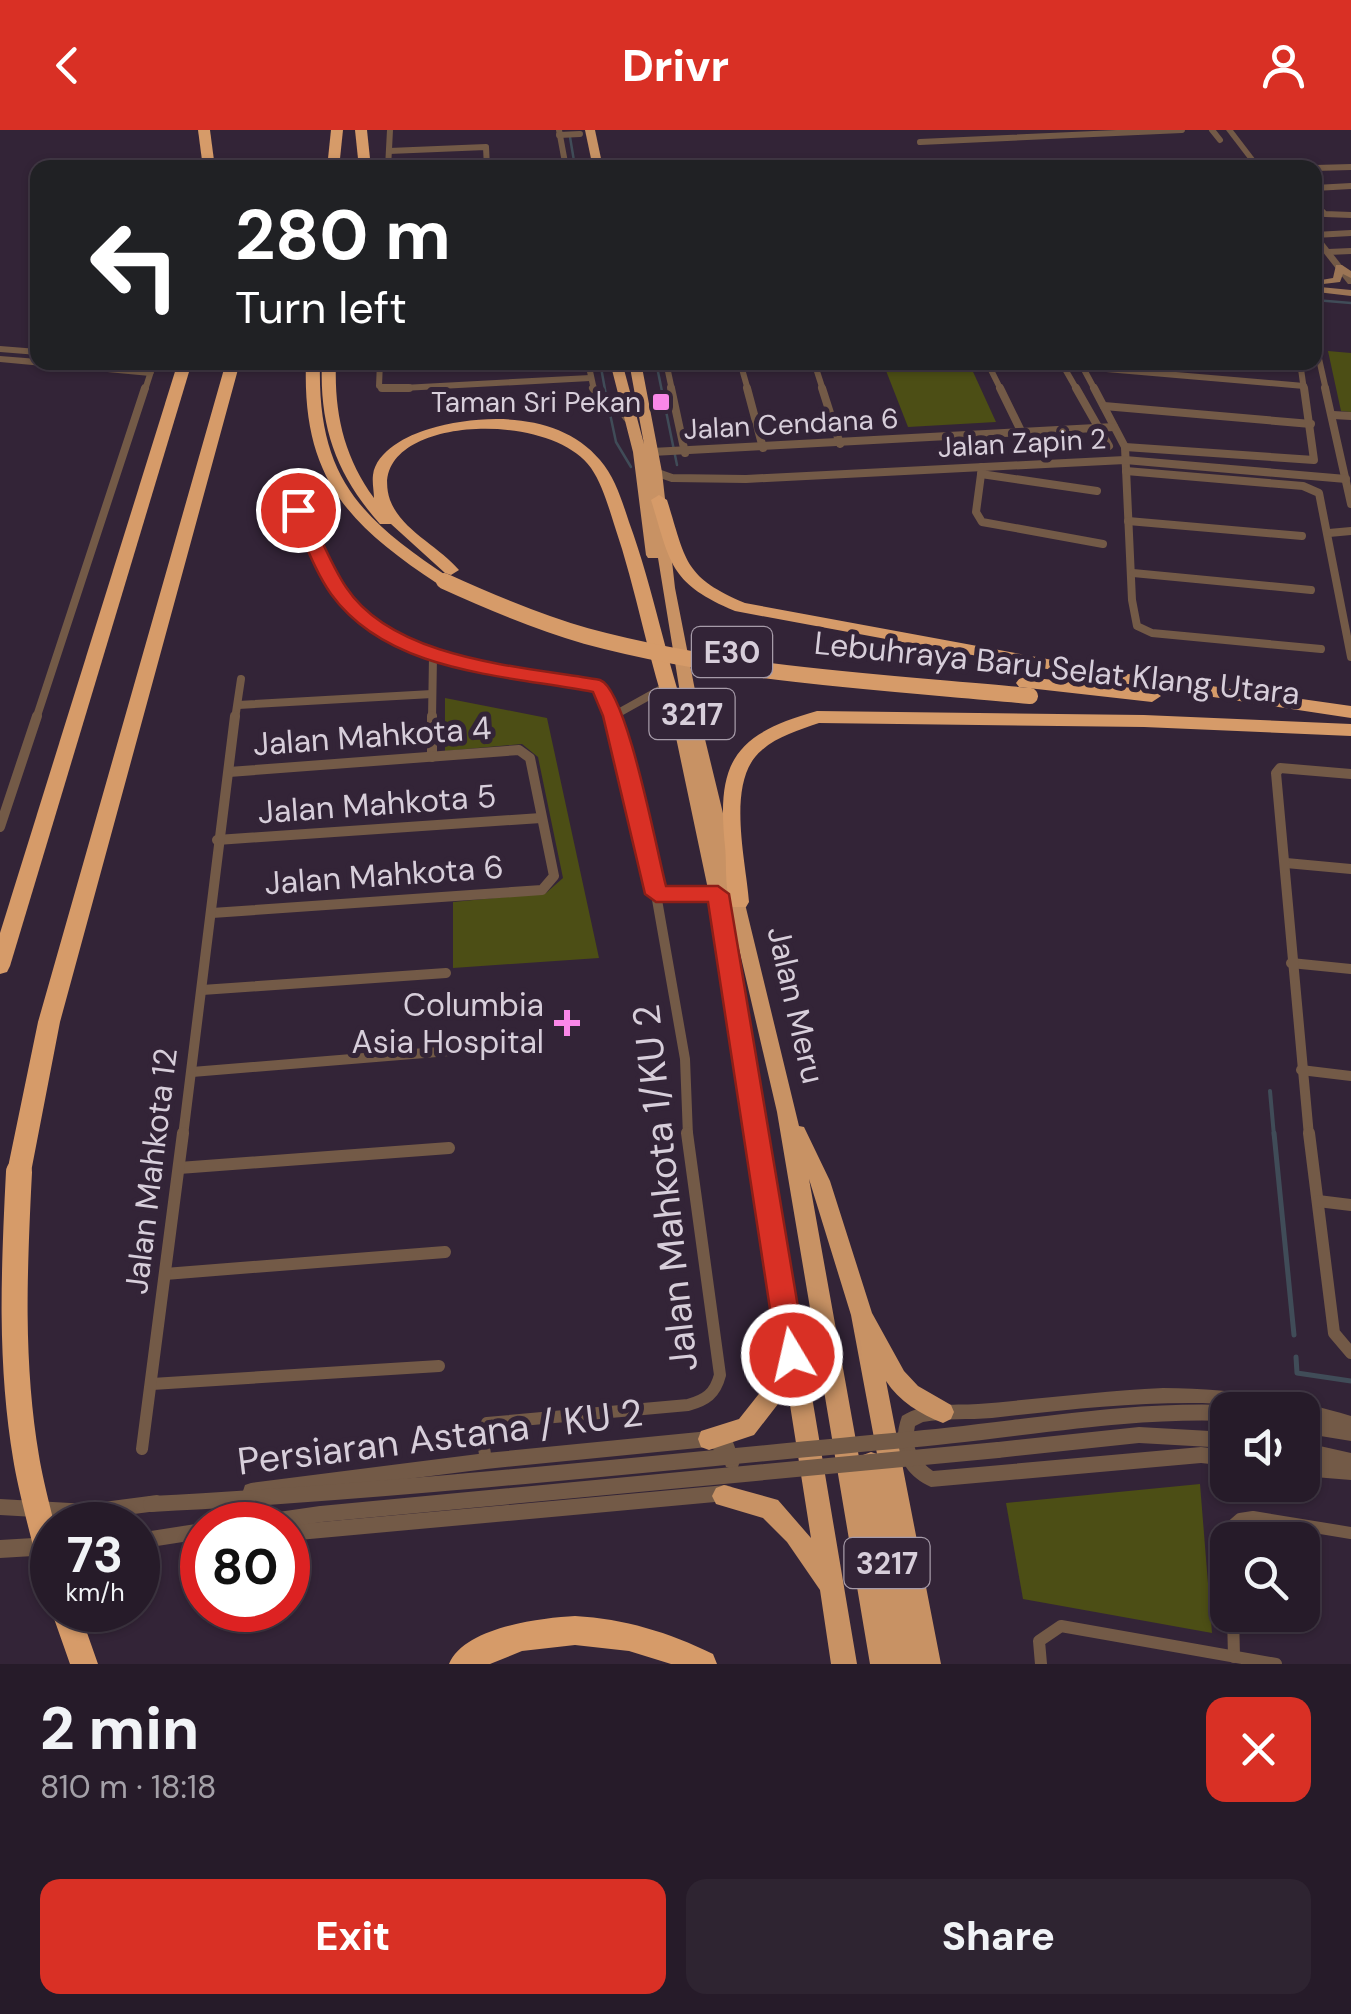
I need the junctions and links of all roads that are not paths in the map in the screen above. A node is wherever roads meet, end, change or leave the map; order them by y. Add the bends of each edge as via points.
1 (204, 130) edge
2 (337, 130) edge
3 (349, 130) edge
4 (361, 130) edge
5 (390, 130) edge
6 (1182, 130) edge
7 (1212, 130) edge
8 (1229, 130) edge
9 (583, 131) edge
10 (559, 132) edge
11 (1220, 140) dead end
12 (920, 142) dead end
13 (389, 151) junction
14 (207, 160) edge
15 (334, 160) edge
16 (347, 160) edge
17 (364, 160) edge
18 (388, 160) edge
19 (487, 160) edge
20 (565, 160) edge
21 (589, 160) edge
22 (1253, 160) edge
23 (1351, 166) edge
24 (1322, 168) edge
25 (1351, 186) edge
26 (1322, 188) edge
27 (1322, 211) edge
28 (1351, 216) edge
29 (1351, 233) edge
30 (1322, 236) edge
31 (1322, 245) edge
32 (1351, 251) edge
33 (1328, 252) junction
34 (1348, 277) edge
35 (1322, 281) edge
36 (1322, 281) edge
37 (0, 349) edge
38 (30, 351) edge
39 (0, 359) edge
40 (30, 361) edge
41 (151, 370) edge
42 (183, 370) edge
43 (231, 370) edge
44 (313, 370) edge
45 (329, 370) edge
46 (380, 370) edge
47 (589, 370) edge
48 (619, 370) edge
49 (625, 370) edge
50 (636, 370) edge
51 (667, 370) edge
52 (742, 370) edge
53 (817, 370) edge
54 (991, 370) edge
55 (1065, 370) edge
56 (1085, 370) edge
57 (1135, 370) edge
58 (1301, 370) edge
59 (1322, 370) edge
60 (590, 378) junction
61 (1304, 386) junction
62 (627, 393) junction
63 (606, 401) junction
64 (1104, 406) junction
65 (1333, 415) junction
66 (1351, 416) edge
67 (1311, 424) junction
68 (1114, 427) junction
69 (1098, 429) junction
70 (1022, 433) junction
71 (840, 444) junction
72 (1109, 446) dead end
73 (1124, 447) junction
74 (762, 448) junction
75 (645, 452) junction
76 (679, 454) junction
77 (1125, 460) junction
78 (982, 470) junction
79 (1126, 471) junction
80 (655, 472) junction
81 (1346, 479) junction
82 (1097, 492) dead end
83 (658, 500) junction
84 (1351, 504) edge
85 (298, 510) dead end
86 (1128, 521) junction
87 (1351, 530) edge
88 (1328, 533) junction
89 (1302, 536) dead end
90 (1102, 544) dead end
91 (1133, 573) junction
92 (448, 576) junction
93 (1311, 590) dead end
94 (1321, 649) dead end
95 (434, 656) junction
96 (1351, 657) edge
97 (241, 680) dead end
98 (665, 687) junction
99 (1027, 689) junction
100 (432, 694) junction
101 (238, 705) junction
102 (1351, 714) edge
103 (613, 716) junction
104 (681, 728) junction
105 (1351, 729) edge
106 (432, 758) junction
107 (228, 772) junction
108 (1351, 774) edge
109 (541, 818) junction
110 (0, 827) edge
111 (217, 840) junction
112 (1286, 863) junction
113 (1351, 869) edge
114 (656, 894) junction
115 (718, 894) junction
116 (739, 902) junction
117 (212, 913) junction
118 (1291, 963) junction
119 (0, 966) edge
120 (1351, 969) edge
121 (446, 973) dead end
122 (202, 990) junction
123 (449, 1052) dead end
124 (1301, 1070) junction
125 (192, 1072) junction
126 (1351, 1076) edge
127 (787, 1112) junction
128 (449, 1148) dead end
129 (179, 1168) junction
130 (1318, 1200) junction
131 (1351, 1205) edge
132 (445, 1252) dead end
133 (165, 1274) junction
134 (862, 1315) junction
135 (1351, 1353) edge
136 (792, 1355) junction
137 (439, 1366) dead end
138 (152, 1384) junction
139 (943, 1412) junction
140 (1210, 1414) edge
141 (1351, 1424) edge
142 (1320, 1428) edge
143 (1351, 1433) edge
144 (709, 1439) junction
145 (1210, 1439) edge
146 (142, 1449) dead end
147 (869, 1453) junction
148 (1320, 1454) edge
149 (1210, 1456) edge
150 (486, 1460) junction
151 (1351, 1461) edge
152 (1320, 1469) edge
153 (1351, 1472) edge
154 (724, 1496) junction
155 (37, 1502) edge
156 (160, 1503) edge
157 (160, 1504) edge
158 (0, 1507) edge
159 (30, 1509) edge
160 (310, 1515) edge
161 (1241, 1522) edge
162 (1284, 1522) edge
163 (1320, 1528) edge
164 (310, 1531) edge
165 (1351, 1533) edge
166 (30, 1547) edge
167 (0, 1549) edge
168 (831, 1589) junction
169 (73, 1632) edge
170 (1233, 1632) edge
171 (1234, 1657) junction
172 (84, 1664) edge
173 (463, 1664) edge
174 (703, 1664) edge
175 (844, 1664) edge
176 (883, 1664) edge
177 (903, 1664) edge
178 (928, 1664) edge
179 (1041, 1664) edge
180 (1276, 1664) edge

1 - 14 highway
2 - 15 highway
3 - 16 highway
4 - 17 highway
5 - 13 street
6 - 12 street
7 - 11 street
8 - 22 street
9 - 10 street
9 - 21 highway
10 - 20 street
13 - 18 street
13 - 19 street via 486,147
23 - 24 street
25 - 26 street
27 - 28 street
29 - 30 street
31 - 33 street
32 - 33 street
33 - 34 street
34 - 35 main road
34 - 36 main road
37 - 38 street
39 - 40 street
41 - 110 street
42 - 119 highway
43 - 155 highway, bridge via 49,1022 19,1172 12,1277 18,1394
44 - 92 highway, Lebuhraya Baru Selat Klang Utara / E30 via 315,432 334,484 378,535
45 - 92 highway, Lebuhraya Baru Selat Klang Utara / E30 via 331,429 352,481 392,528
46 - 60 street via 384,388
47 - 60 street
48 - 62 highway, Jalan Meru / 3217
49 - 62 highway
50 - 75 highway, Jalan Meru / 3217
51 - 76 street
52 - 74 street
53 - 71 street
54 - 70 street
55 - 69 street
56 - 64 street
57 - 61 street
58 - 61 street
59 - 65 street
60 - 63 street via 593,392
61 - 67 street
62 - 63 street
62 - 75 highway, Jalan Meru / 3217
63 - 75 street via 624,410
64 - 67 street
64 - 68 street
65 - 66 street
65 - 81 street
67 - 73 street via 1316,457 1309,461
68 - 69 street, Jalan Cendana 6
68 - 73 street
69 - 70 street, Jalan Cendana 6
69 - 72 street
70 - 71 street, Jalan Cendana 6
71 - 74 street, Jalan Cendana 6
73 - 77 street
74 - 76 street, Jalan Cendana 6
75 - 76 street, Jalan Cendana 6
75 - 80 highway, Jalan Meru / 3217
75 - 104 highway, Jalan Meru / 3217
77 - 78 street, Jalan Zapin 2
77 - 79 street
77 - 81 street, Jalan Zapin 2
78 - 80 street, Jalan Zapin 2 via 700,480
78 - 82 street
78 - 90 street via 976,512 982,522
79 - 86 street
79 - 88 street via 1312,489 1322,498
80 - 83 highway, Jalan Meru / 3217
81 - 84 street
83 - 102 highway via 675,562 698,586 741,607
83 - 116 highway, Jalan Meru / 3217 via 695,731
85 - 95 street via 348,602 369,624
86 - 89 street
86 - 91 street
87 - 88 street
88 - 96 street
91 - 93 street
91 - 94 street via 1134,622 1144,631
92 - 98 highway via 382,500 380,478 389,460 412,440 462,424 512,422 561,434 604,477 637,568
92 - 99 highway, Lebuhraya Baru Selat Klang Utara / E30, bridge via 528,620 642,650
95 - 100 street
95 - 103 street via 600,687
97 - 101 street, Jalan Mahkota 12
98 - 103 street
98 - 104 highway
99 - 102 highway, Lebuhraya Baru Selat Klang Utara / E30
99 - 105 highway, Lebuhraya Baru Selat Klang Utara / E30
100 - 101 street
100 - 106 street
101 - 107 street, Jalan Mahkota 12
103 - 114 street
104 - 115 highway, Jalan Meru / 3217
105 - 116 highway via 818,718 779,728 751,746 730,782
106 - 107 street, Jalan Mahkota 4
106 - 109 street, Jalan Mahkota 4 via 519,750 530,758
107 - 111 street, Jalan Mahkota 12
108 - 112 street via 1276,770
109 - 111 street, Jalan Mahkota 5
109 - 117 street, Jalan Mahkota 6 via 554,876 542,890
111 - 117 street, Jalan Mahkota 12
112 - 113 street
112 - 118 street
114 - 115 street
114 - 150 street, Jalan Mahkota 1/KU 2 via 686,1059 684,1108 718,1388 688,1405 488,1423 482,1434
115 - 136 highway, Jalan Meru / 3217
116 - 127 highway, Jalan Meru / 3217
117 - 122 street, Jalan Mahkota 12
118 - 120 street
118 - 124 street
121 - 122 street
122 - 125 street, Jalan Mahkota 12
123 - 125 street
124 - 126 street
124 - 130 street
125 - 129 street, Jalan Mahkota 12
127 - 134 highway via 820,1180
127 - 176 highway, Jalan Meru / 3217
128 - 129 street
129 - 133 street, Jalan Mahkota 12
130 - 131 street
130 - 135 street via 1334,1333
132 - 133 street
133 - 138 street, Jalan Mahkota 12
134 - 139 highway via 896,1378
134 - 178 highway, 3217
136 - 144 highway via 746,1427
136 - 168 highway, Jalan Meru / 3217
137 - 138 street
138 - 146 street, Jalan Mahkota 12
139 - 141 street via 1201,1394 1308,1408
139 - 149 street via 914,1416 904,1431 910,1462 931,1480
140 - 147 street, Persiaran Astana / KU 2, bridge via 1143,1414
142 - 143 street
144 - 150 street, Persiaran Astana / KU 2
144 - 154 street via 727,1448 733,1463 734,1482
145 - 147 street, Persiaran Astana / KU 2, bridge via 1140,1435
147 - 157 street, Persiaran Astana / KU 2, bridge
147 - 160 street, Persiaran Astana / KU 2, bridge
147 - 177 highway, 3217
148 - 151 street
150 - 156 street, Persiaran Astana / KU 2
152 - 153 street
154 - 164 street
154 - 168 highway via 770,1508
158 - 159 street, Persiaran Astana / KU 2
161 - 162 street
163 - 165 street
166 - 167 street
168 - 175 highway, Jalan Meru / 3217
169 - 172 highway
170 - 171 street
171 - 179 street via 1061,1626 1040,1641
171 - 180 street
173 - 174 highway via 497,1644 558,1631 608,1632

